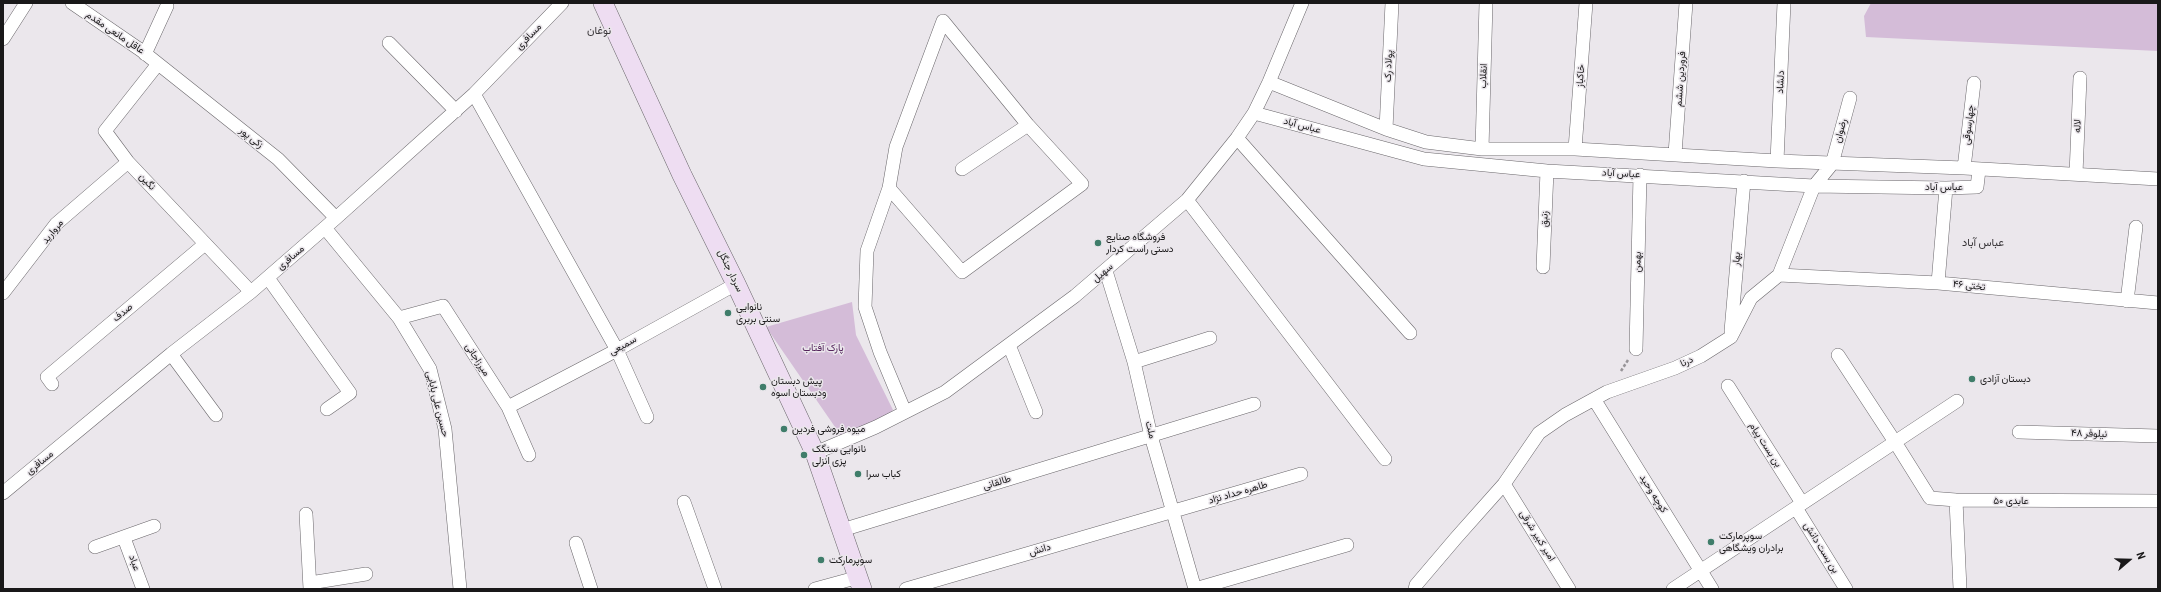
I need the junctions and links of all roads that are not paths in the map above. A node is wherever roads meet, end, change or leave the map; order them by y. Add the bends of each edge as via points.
1 (26, 3) edge
2 (72, 3) edge
3 (562, 3) edge
4 (603, 3) edge
5 (1302, 3) edge
6 (1392, 3) edge
7 (1486, 3) edge
8 (1586, 3) edge
9 (1686, 3) edge
10 (1784, 3) edge
11 (167, 6) dead end
12 (3, 39) edge
13 (388, 43) dead end
14 (146, 54) junction
15 (158, 64) junction
16 (2080, 78) dead end
17 (1269, 82) junction
18 (1974, 82) dead end
19 (474, 94) junction
20 (1850, 98) dead end
21 (456, 111) junction
22 (1254, 113) junction
23 (1028, 125) junction
24 (1386, 129) junction
25 (1237, 138) junction
26 (1482, 149) junction
27 (1575, 149) junction
28 (1675, 154) junction
29 (1777, 161) junction
30 (128, 162) junction
31 (1832, 164) junction
32 (1964, 168) junction
33 (962, 169) dead end
34 (1978, 170) junction
35 (1547, 171) junction
36 (2076, 174) junction
37 (1640, 175) junction
38 (2158, 179) edge
39 (1744, 181) junction
40 (1814, 186) junction
41 (889, 188) junction
42 (1946, 188) junction
43 (1187, 200) junction
44 (336, 218) junction
45 (2136, 227) dead end
46 (325, 228) junction
47 (205, 244) junction
48 (1543, 267) dead end
49 (1106, 271) junction
50 (1779, 275) junction
51 (268, 278) junction
52 (1938, 283) junction
53 (736, 284) junction
54 (251, 292) junction
55 (3, 293) edge
56 (2127, 301) junction
57 (2158, 303) edge
58 (398, 318) junction
59 (1410, 333) dead end
60 (1731, 337) junction
61 (1210, 338) dead end
62 (1009, 345) junction
63 (1636, 349) dead end
64 (617, 350) junction
65 (171, 354) junction
66 (1838, 355) dead end
67 (1134, 362) junction
68 (52, 384) dead end
69 (1728, 386) dead end
70 (1594, 399) junction
71 (1957, 401) dead end
72 (1254, 404) dead end
73 (508, 406) junction
74 (327, 409) dead end
75 (905, 412) junction
76 (1036, 412) dead end
77 (216, 415) dead end
78 (647, 417) dead end
79 (2019, 432) dead end
80 (1152, 436) junction
81 (2158, 436) edge
82 (1895, 442) junction
83 (815, 453) junction
84 (529, 456) dead end
85 (1385, 459) dead end
86 (1301, 474) dead end
87 (1504, 484) junction
88 (3, 493) edge
89 (1956, 500) junction
90 (2158, 501) edge
91 (684, 502) dead end
92 (1799, 506) junction
93 (1174, 512) junction
94 (306, 514) dead end
95 (154, 526) dead end
96 (842, 530) junction
97 (124, 538) junction
98 (576, 543) dead end
99 (1347, 545) dead end
100 (95, 547) dead end
101 (1701, 570) junction
102 (366, 574) dead end
103 (860, 583) edge
104 (310, 586) edge
105 (1416, 588) edge
106 (143, 589) edge
107 (460, 589) edge
108 (591, 589) edge
109 (715, 589) edge
110 (815, 589) edge
111 (906, 589) edge
112 (1195, 589) edge
113 (1569, 589) edge
114 (1673, 589) edge
115 (1712, 589) edge
116 (1846, 589) edge
117 (1960, 589) edge

1 - 12 street
2 - 14 street, عاقل مانعی مقدم
3 - 19 street, مسافری
4 - 53 main road, سردار جنگل via 682,175
5 - 17 street, سهیل
6 - 24 street, پولاد رک
7 - 26 street, انقلاب
8 - 27 street, خاکباز
9 - 28 street, فروردین ششم
10 - 29 street, دلشاد
11 - 14 street
13 - 21 street
14 - 15 street, عاقل مانعی مقدم
15 - 30 street, نگین via 105,131
15 - 44 street, زکی پور via 278,159
16 - 36 street, لاله
17 - 22 street, سهیل
17 - 24 street, عباس آباد
18 - 32 street, چهارسوقی
19 - 21 street, مسافری
19 - 64 street
20 - 31 street, رضوان
21 - 44 street, مسافری
22 - 25 street, سهیل
22 - 35 street, عباس آباد via 1424,159
23 - 33 street
23 - 41 street via 943,21 896,147
23 - 41 street via 1082,184 962,272
24 - 26 street, عباس آباد via 1426,142
25 - 43 street, سهیل
25 - 59 street
26 - 27 street, عباس آباد
27 - 28 street, عباس آباد
28 - 29 street, عباس آباد
29 - 31 street, عباس آباد
30 - 47 street, نگین
30 - 55 street, مروارید via 56,224
31 - 32 street, عباس آباد
31 - 40 street
32 - 34 street, عباس آباد
34 - 36 street, عباس آباد
34 - 42 street, عباس آباد via 1977,187
35 - 37 street, عباس آباد
35 - 48 street, زنبق
36 - 38 street, عباس آباد
37 - 39 street, عباس آباد
37 - 63 street, بهمن
39 - 40 street, عباس آباد
39 - 60 street, بهار
40 - 42 street, عباس آباد
40 - 50 street
41 - 75 street via 867,251 865,307 880,352
42 - 52 street
43 - 49 street, سهیل
43 - 85 street
44 - 46 street, مسافری
45 - 56 street
46 - 51 street, مسافری
46 - 58 street, حسین علی بابایی
47 - 54 street, نگین
47 - 68 street, صدف via 47,377
49 - 62 street, سهیل
49 - 67 street, ملت
50 - 52 street, تختی ۴۶
50 - 60 street via 1751,298
51 - 54 street, مسافری
51 - 74 street via 350,393
52 - 56 street, تختی ۴۶
53 - 64 street, سمیعی
53 - 83 main road, سردار جنگل
54 - 65 street, مسافری
56 - 57 street, تختی ۴۶
58 - 73 street, میرزاجانی via 443,306
58 - 107 street, حسین علی بابایی via 430,369 445,429
60 - 70 street, درنا via 1701,356 1675,368
61 - 67 street
62 - 75 street, سهیل via 945,392
62 - 76 street
64 - 73 street, سمیعی
64 - 78 street
65 - 77 street
65 - 88 street, مسافری
66 - 82 street
67 - 80 street, ملت
69 - 92 street, بن بست پیام
70 - 87 street, درنا via 1539,433
70 - 101 street, کوچه وحید
71 - 82 street
72 - 80 street, طالقانی
73 - 84 street, میرزاجانی
75 - 83 street, سهیل
79 - 81 street, نیلوفر ۴۸
80 - 93 street, ملت
80 - 96 street, طالقانی
82 - 89 street, عابدی ۵۰ via 1930,498
82 - 92 street
83 - 96 main road, سردار جنگل
86 - 93 street, طاهره حداد نژاد
87 - 105 street, درنا
87 - 113 street, امیر کبیر شرقی
89 - 90 street, عابدی ۵۰
89 - 117 street
91 - 109 street
92 - 101 street
92 - 116 street, بن بست دانش
93 - 111 street, دانش
93 - 112 street, ملت
94 - 104 street
95 - 97 street
96 - 103 main road, سردار جنگل
97 - 100 street
97 - 106 street, عباد
98 - 108 street
99 - 112 street
101 - 114 street
101 - 115 street, کوچه وحید
102 - 104 street
103 - 110 street

